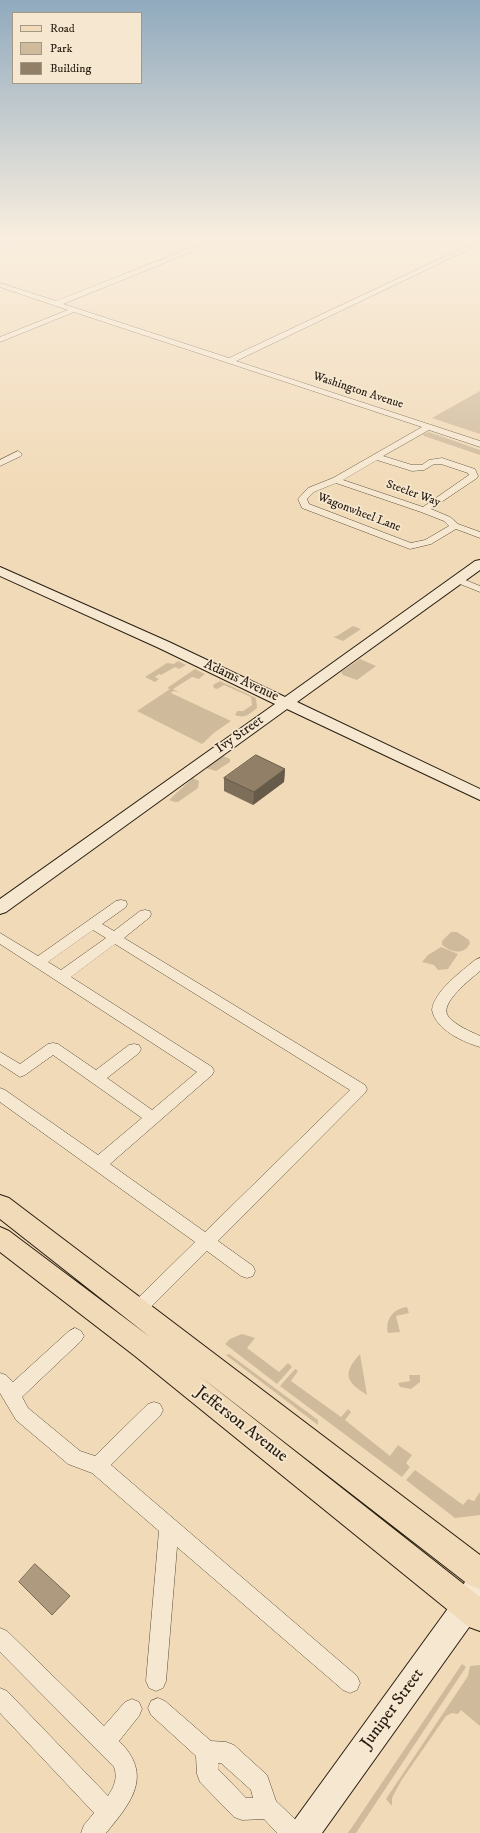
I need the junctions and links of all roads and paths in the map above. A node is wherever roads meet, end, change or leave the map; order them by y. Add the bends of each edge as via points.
1 (45, 322) edge
2 (109, 322) edge
3 (313, 322) edge
4 (0, 340) edge
5 (230, 361) junction
6 (428, 427) junction
7 (480, 444) edge
8 (18, 454) dead end
9 (377, 457) junction
10 (0, 463) edge
11 (336, 480) junction
12 (424, 510) junction
13 (455, 526) junction
14 (480, 535) edge
15 (480, 564) edge
16 (0, 572) edge
17 (458, 580) junction
18 (480, 588) edge
19 (286, 702) junction
20 (480, 795) edge
21 (121, 904) dead end
22 (0, 908) edge
23 (145, 914) dead end
24 (93, 924) junction
25 (0, 938) edge
26 (115, 938) junction
27 (38, 963) junction
28 (480, 963) edge
29 (61, 977) junction
30 (480, 1042) edge
31 (134, 1049) dead end
32 (0, 1057) edge
33 (96, 1078) junction
34 (0, 1094) edge
35 (153, 1118) junction
36 (99, 1164) junction
37 (0, 1205) edge
38 (0, 1238) edge
39 (207, 1242) junction
40 (247, 1271) dead end
41 (136, 1311) junction
42 (75, 1336) dead end
43 (144, 1348) junction
44 (201, 1362) junction
45 (5, 1388) edge
46 (154, 1410) dead end
47 (98, 1466) junction
48 (169, 1528) junction
49 (480, 1574) edge
50 (476, 1602) edge
51 (0, 1638) edge
52 (156, 1681) dead end
53 (350, 1683) dead end
54 (0, 1698) edge
55 (158, 1708) dead end
56 (132, 1709) dead end
57 (105, 1742) junction
58 (206, 1751) junction
59 (268, 1808) junction
60 (108, 1812) junction
61 (92, 1833) edge
62 (293, 1833) edge
63 (304, 1833) edge

1 - 4 street
2 - 5 street, Washington Avenue
3 - 5 street
5 - 6 street, Washington Avenue
6 - 7 street, Washington Avenue
6 - 9 street, Wagonwheel Lane
8 - 10 street
9 - 11 street, Wagonwheel Lane
9 - 12 street via 412,468 442,461 472,471 474,476
11 - 12 street, Steeler Way
11 - 13 street, Wagonwheel Lane via 310,490 302,499 305,506 410,546 421,546 433,541
12 - 13 street, Steeler Way via 447,519
13 - 14 street, Steeler Way
15 - 17 street, Ivy Street
16 - 19 street, Adams Avenue
17 - 18 street
17 - 19 street, Ivy Street
19 - 20 street, Adams Avenue
19 - 22 street, Ivy Street
21 - 24 street
23 - 26 street
24 - 26 street
24 - 27 street
25 - 27 street
26 - 29 street
26 - 39 street via 360,1089
27 - 29 street
28 - 30 street via 445,997 440,1006 440,1013 454,1028
29 - 35 street via 207,1071
31 - 33 street
32 - 33 street via 20,1071 53,1048
33 - 35 street
34 - 36 street
35 - 36 street
36 - 39 street
37 - 41 main road, Jefferson Avenue
38 - 43 main road, Jefferson Avenue
39 - 40 street
39 - 41 street
41 - 44 main road, Jefferson Avenue
42 - 45 street
43 - 44 main road via 157,1347 189,1366
43 - 50 main road, Jefferson Avenue
44 - 49 main road, Jefferson Avenue
45 - 47 street via 22,1414 74,1458
46 - 47 street
47 - 48 street
48 - 52 street
48 - 53 street
50 - 63 street, Juniper Street
51 - 57 street
54 - 60 street
55 - 58 street
56 - 57 street
57 - 60 street via 122,1759 127,1773 126,1784
58 - 59 street via 226,1753 259,1783
58 - 59 street via 208,1774 242,1809
59 - 62 street
60 - 61 street

